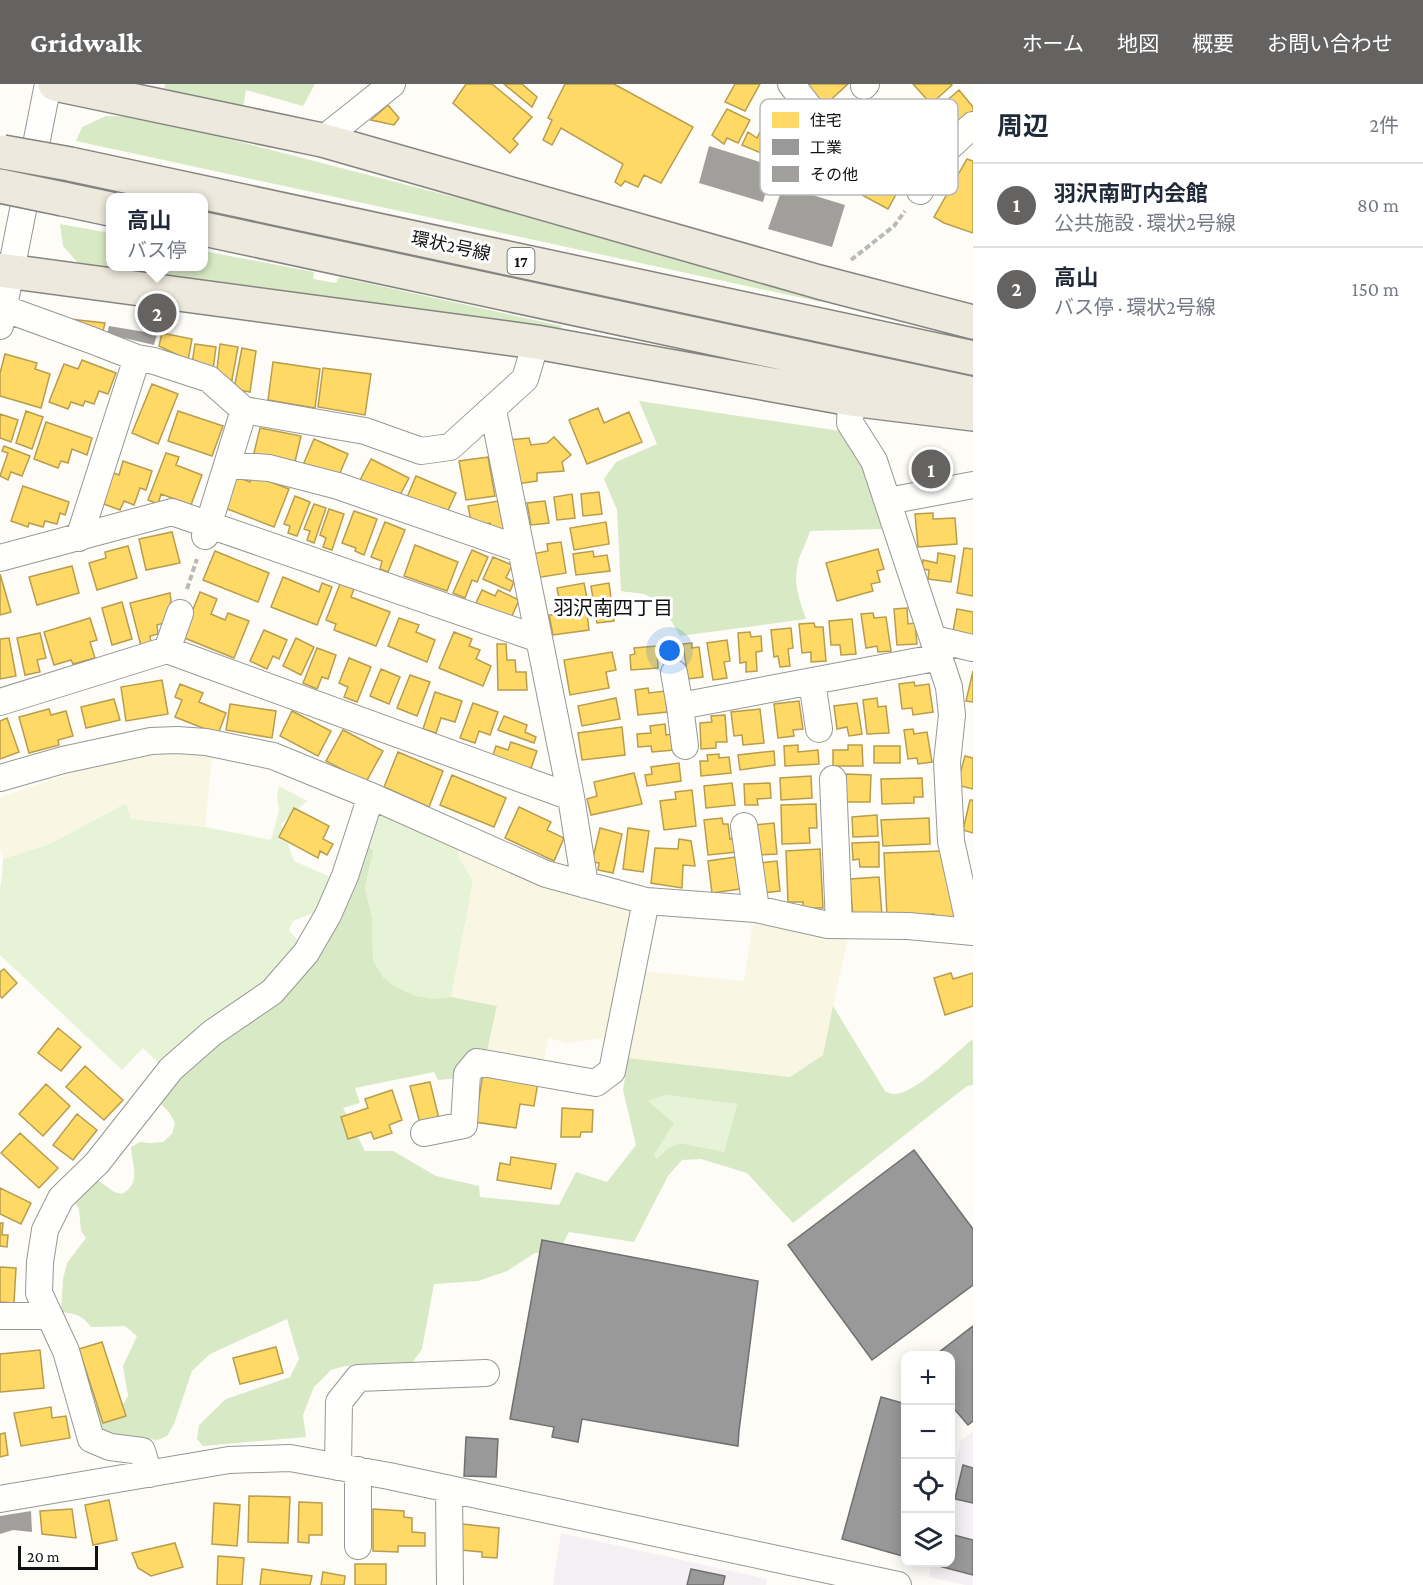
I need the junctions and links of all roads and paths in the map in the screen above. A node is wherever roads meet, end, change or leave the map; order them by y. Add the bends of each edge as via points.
1 (48, 84) edge
2 (55, 84) edge
3 (392, 84) edge
4 (791, 84) edge
5 (803, 99) edge
6 (973, 125) edge
7 (958, 139) edge
8 (322, 140) junction
9 (2, 152) edge
10 (0, 186) edge
11 (205, 193) edge
12 (208, 194) edge
13 (106, 208) edge
14 (894, 226) dead end
15 (208, 230) edge
16 (6, 271) edge
17 (819, 282) junction
18 (1, 314) edge
19 (973, 322) edge
20 (536, 342) junction
21 (136, 358) junction
22 (973, 358) edge
23 (973, 394) edge
24 (851, 399) junction
25 (244, 410) junction
26 (493, 410) junction
27 (973, 414) edge
28 (228, 465) junction
29 (973, 485) edge
30 (888, 501) junction
31 (207, 530) junction
32 (79, 538) junction
33 (520, 549) junction
34 (0, 558) edge
35 (180, 613) joint
36 (539, 639) junction
37 (937, 648) junction
38 (973, 648) edge
39 (167, 650) junction
40 (674, 673) dead end
41 (812, 681) junction
42 (0, 702) edge
43 (680, 706) junction
44 (819, 729) dead end
45 (685, 746) dead end
46 (0, 778) edge
47 (833, 779) dead end
48 (371, 796) junction
49 (570, 796) junction
50 (744, 826) dead end
51 (585, 885) junction
52 (646, 901) junction
53 (756, 909) junction
54 (839, 925) junction
55 (972, 932) edge
56 (424, 1133) dead end
57 (0, 1316) edge
58 (50, 1316) junction
59 (486, 1373) dead end
60 (348, 1468) junction
61 (149, 1474) junction
62 (449, 1489) junction
63 (0, 1500) edge
64 (358, 1546) dead end
65 (450, 1585) edge
66 (898, 1585) edge

1 - 16 street
2 - 8 main road
3 - 8 street
4 - 5 street
6 - 7 street
8 - 17 main road
9 - 11 main road, 環状2号線 / 17, bridge
10 - 13 main road, bridge
12 - 22 main road, 環状2号線 / 17, bridge
14 - 17 path
15 - 23 main road, 環状2号線 / 17
16 - 18 street
16 - 20 main road
17 - 19 main road
18 - 21 street
20 - 24 main road
20 - 26 street via 525,379
21 - 25 street via 209,379
21 - 32 street
24 - 27 main road
24 - 30 street via 850,423 874,461
25 - 26 street via 365,431 421,450 450,447
25 - 28 street
26 - 33 street
28 - 31 street
28 - 33 street via 269,468 338,486
29 - 30 street
30 - 37 street
31 - 32 street via 172,512
31 - 35 path
31 - 36 street
32 - 34 street
33 - 36 street
35 - 39 street
36 - 49 street
37 - 38 street
37 - 41 street
37 - 55 street via 949,687 952,715 947,762 951,841
39 - 42 street
39 - 49 street
40 - 43 street
41 - 43 street
41 - 44 street
43 - 45 street
46 - 48 street via 123,746 177,740 273,756
47 - 54 street
48 - 51 street via 546,874
48 - 58 street via 345,876 306,953 272,992 212,1033 171,1069 97,1163 61,1198 45,1230 40,1262 39,1293
49 - 51 street
50 - 53 street
51 - 52 street
52 - 53 street
52 - 56 street via 612,1071 596,1083 477,1062 467,1074 464,1125
53 - 54 street
54 - 55 street
57 - 58 street
58 - 61 street via 66,1351 91,1439 110,1447 142,1451
59 - 60 street via 358,1378 339,1402
60 - 61 street via 290,1458 229,1460
60 - 62 street
60 - 64 street
61 - 63 street
62 - 65 street
62 - 66 street

